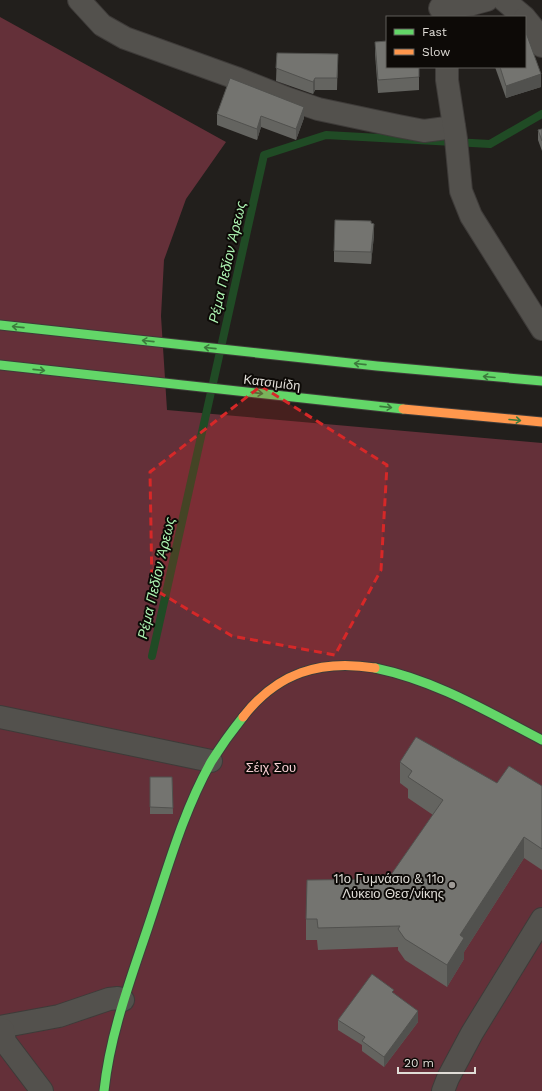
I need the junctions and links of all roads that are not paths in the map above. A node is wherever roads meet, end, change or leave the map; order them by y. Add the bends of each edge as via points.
1 (79, 0) edge
2 (487, 0) edge
3 (504, 0) edge
4 (440, 8) edge
5 (522, 16) edge
6 (526, 20) edge
7 (542, 46) edge
8 (447, 68) edge
9 (456, 138) junction
10 (0, 325) edge
11 (542, 329) edge
12 (0, 365) edge
13 (542, 381) edge
14 (542, 422) edge
15 (0, 717) edge
16 (542, 740) edge
17 (211, 762) junction
18 (542, 919) edge
19 (123, 1000) junction
20 (0, 1028) edge
21 (42, 1091) edge
22 (104, 1091) edge
23 (443, 1091) edge

1 - 9 street via 102,25 125,38 286,98 318,109
2 - 4 street
3 - 5 street
6 - 7 street via 534,29
8 - 9 street
9 - 11 street via 462,190 471,216
13 -> 10 main road, Κατσιμίδη via 461,375
12 -> 14 main road, Κατσιμίδη
15 - 17 street
16 - 17 main road via 472,702 419,680 382,670 336,665 306,670 273,687 240,720
17 - 19 main road via 186,819
18 - 23 street via 472,1033
19 - 20 street via 110,999 59,1016
19 - 22 main road via 109,1050
20 - 21 street via 3,1030 5,1042

